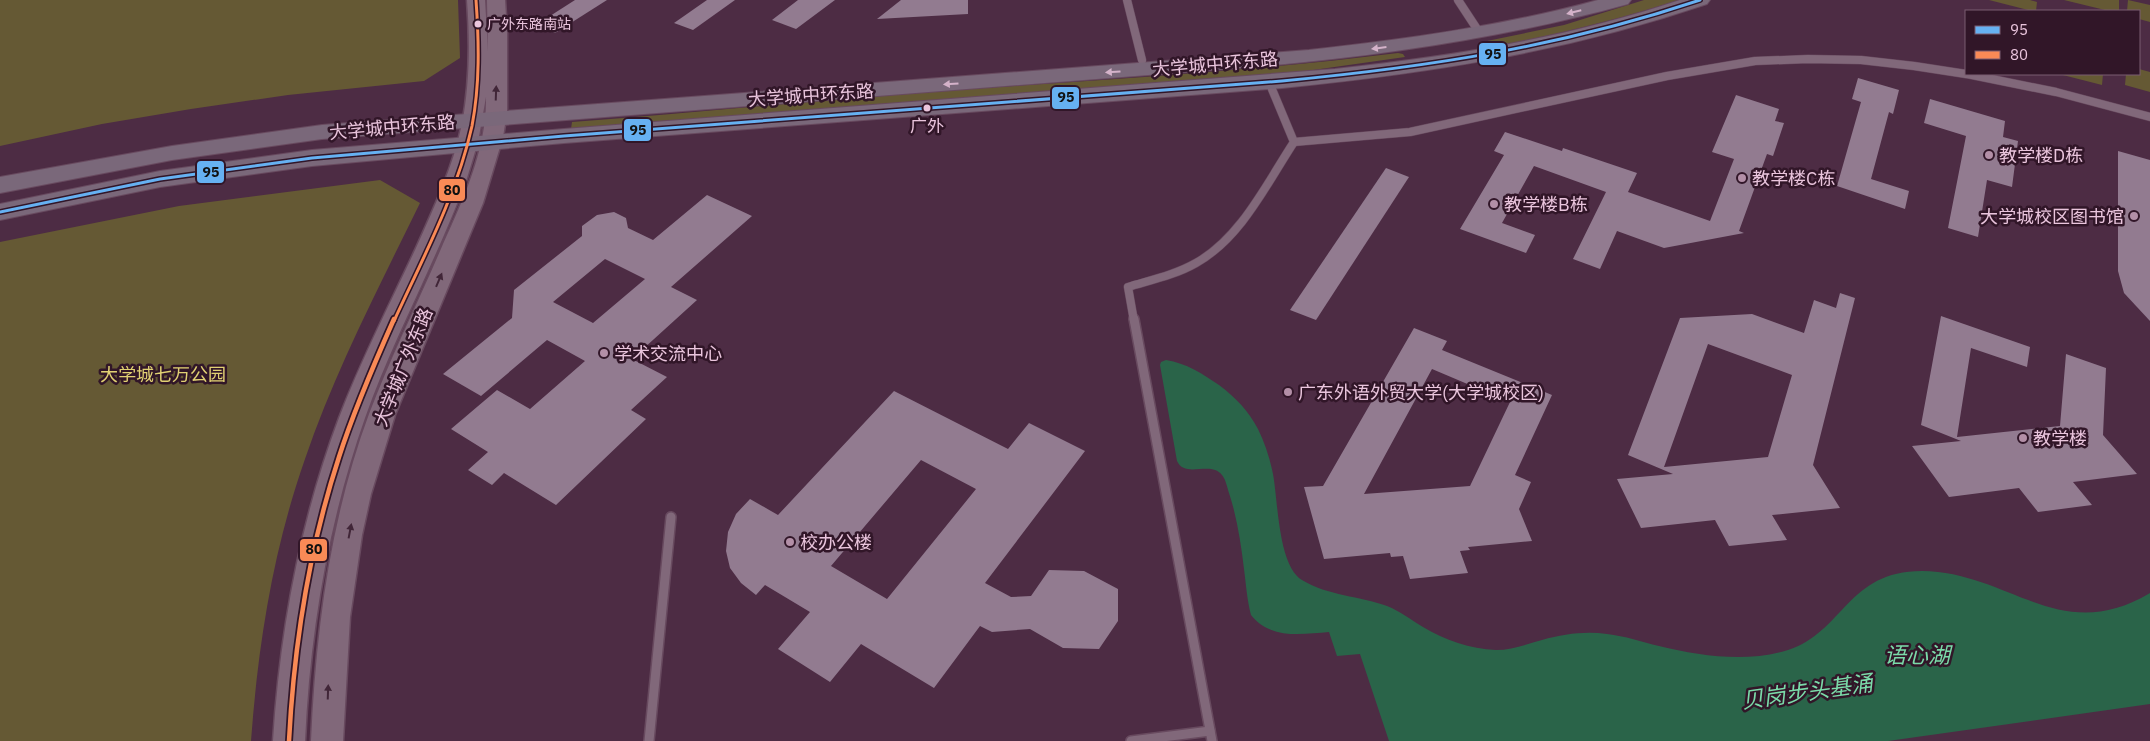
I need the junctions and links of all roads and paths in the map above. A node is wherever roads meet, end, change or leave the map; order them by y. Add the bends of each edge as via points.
1 (476, 0) edge
2 (496, 0) edge
3 (1127, 0) edge
4 (1458, 0) edge
5 (1621, 0) edge
6 (1700, 0) edge
7 (1473, 33) junction
8 (1411, 44) junction
9 (1484, 56) junction
10 (1142, 60) dead end
11 (1425, 65) junction
12 (1965, 74) edge
13 (1972, 75) edge
14 (1269, 82) junction
15 (2150, 118) edge
16 (484, 120) junction
17 (1294, 142) junction
18 (478, 144) junction
19 (0, 186) edge
20 (0, 212) edge
21 (671, 517) dead end
22 (1211, 736) edge
23 (289, 741) edge
24 (327, 741) edge
25 (649, 741) edge
26 (1131, 741) edge

1 - 16 street, 大学城广外东路 via 479,37 476,105
16 -> 2 street, 大学城广外东路 via 498,45
3 - 10 lane
4 - 7 lane
5 -> 7 main road, 大学城中环东路
6 - 9 main road, 大学城中环东路 via 1608,29
7 - 8 main road, 大学城中环东路
7 - 9 main road via 1474,48
8 - 11 main road
8 -> 16 main road, 大学城中环东路 via 1264,60
9 - 11 main road, 大学城中环东路
11 - 14 main road, 大学城中环东路
12 - 17 lane via 1846,59 1755,61 1688,70 1410,132
13 - 15 lane via 2056,92
14 - 17 lane
14 - 18 main road, 大学城中环东路
16 - 18 street, 大学城广外东路
16 - 19 main road, 大学城中环东路 via 270,138
17 - 22 lane via 1235,229 1218,248 1178,271 1128,286
18 - 20 main road, 大学城中环东路 via 312,158 204,172
18 - 23 street, 大学城广外东路 via 372,367 335,469 322,513 303,609
24 -> 18 street, 大学城广外东路 via 334,628 345,555 364,474 401,366 476,194
21 - 25 lane
22 - 26 lane

